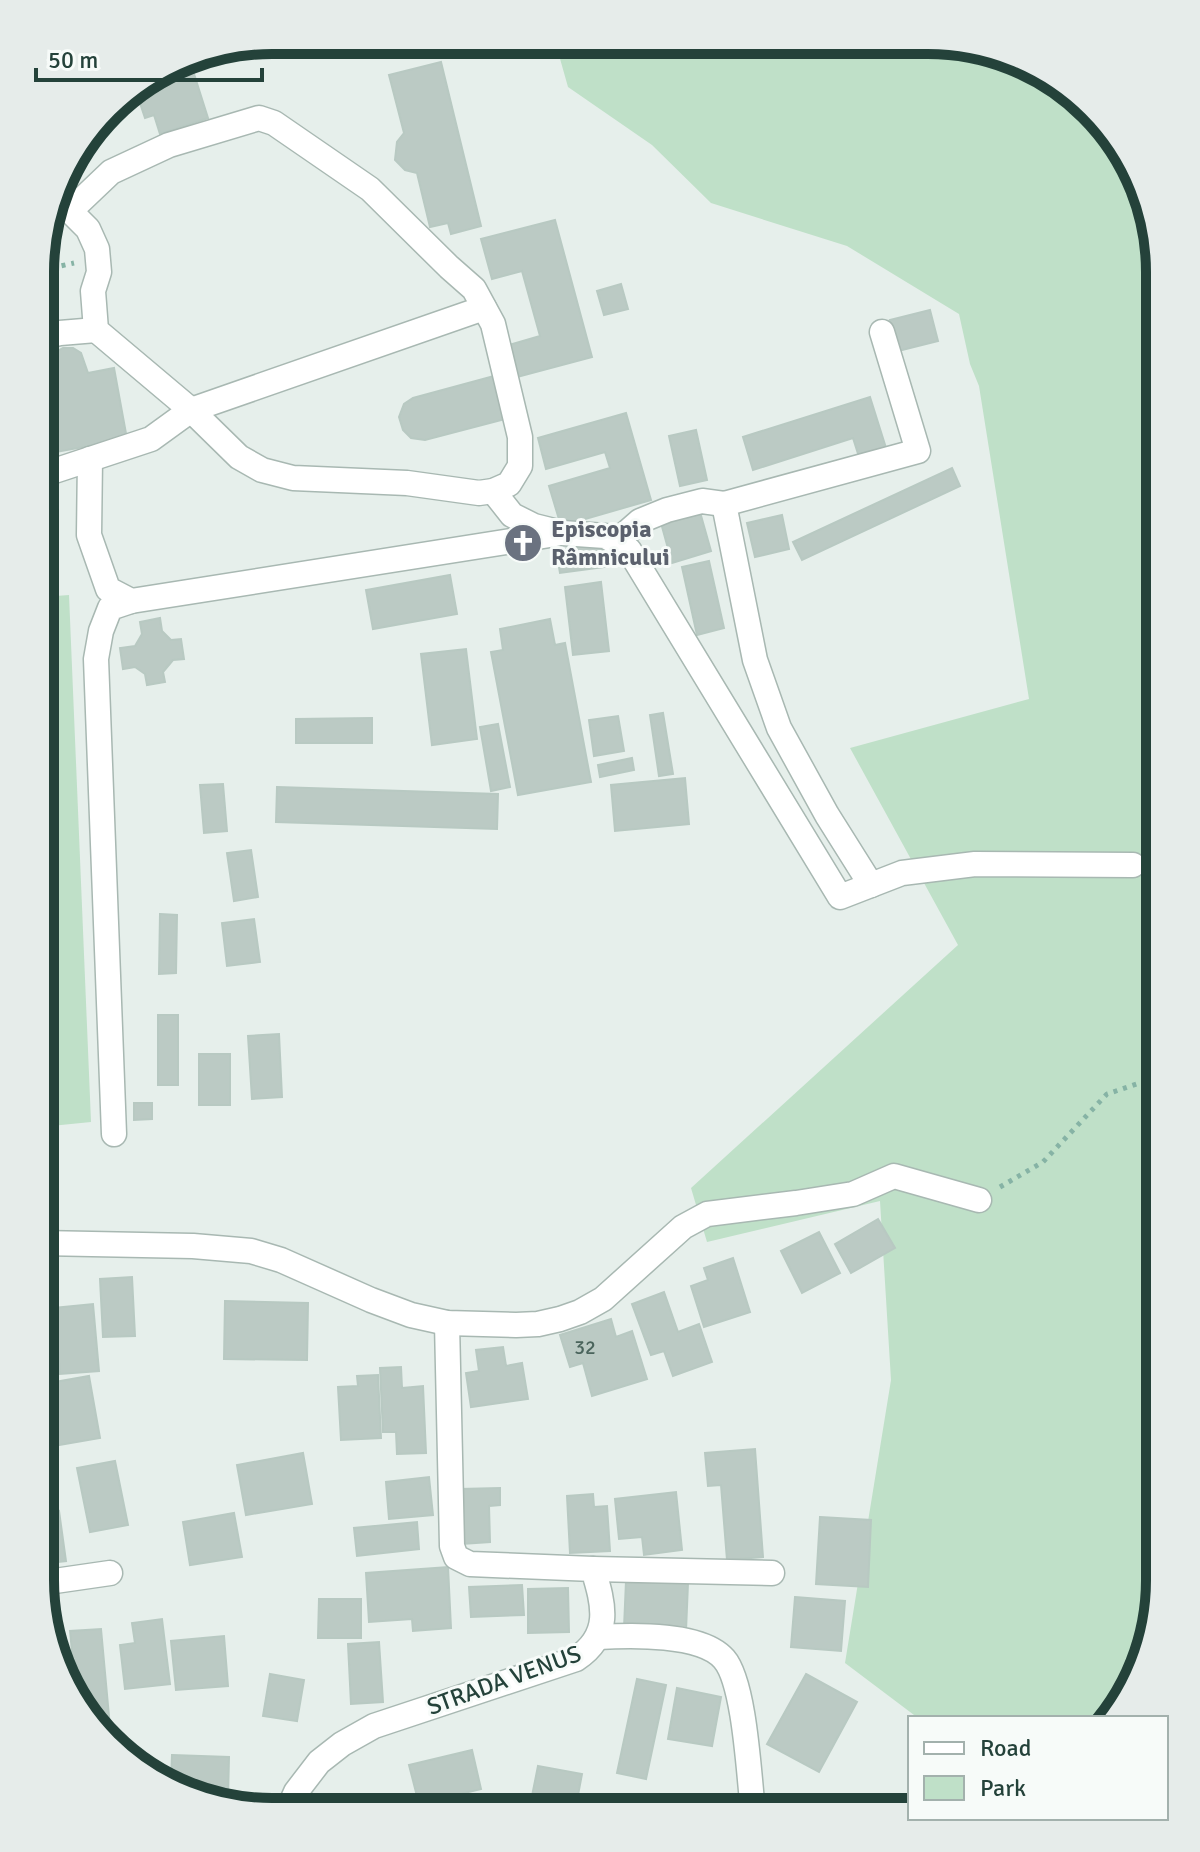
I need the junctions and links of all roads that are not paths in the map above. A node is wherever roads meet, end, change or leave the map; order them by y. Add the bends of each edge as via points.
1 (63, 209) edge
2 (62, 212) edge
3 (484, 308) junction
4 (96, 330) junction
5 (882, 332) dead end
6 (54, 334) edge
7 (191, 410) junction
8 (90, 459) junction
9 (54, 471) edge
10 (493, 491) junction
11 (724, 504) junction
12 (562, 533) junction
13 (616, 542) junction
14 (131, 601) junction
15 (1133, 865) dead end
16 (871, 885) junction
17 (114, 1134) dead end
18 (979, 1200) road end
19 (54, 1243) edge
20 (447, 1323) junction
21 (593, 1569) junction
22 (110, 1573) dead end
23 (772, 1573) dead end
24 (54, 1581) edge
25 (598, 1637) junction
26 (293, 1798) edge
27 (752, 1798) edge

1 - 3 street via 111,172 169,145 259,118 370,189 474,289
2 - 4 street via 88,229 97,249
3 - 7 street
3 - 10 street via 493,324 520,437 520,466 509,484
4 - 6 street
4 - 7 street
5 - 11 street via 918,451
7 - 8 street via 151,439
7 - 10 street via 239,457 262,470 293,478
8 - 9 street
8 - 14 street via 89,535 108,589
10 - 12 street via 512,515
11 - 13 street via 702,501 667,510 640,521
11 - 16 street via 755,660 779,728
12 - 13 street via 605,536
12 - 14 street
13 - 16 street via 629,550 840,897
14 - 17 street via 110,608 96,659
15 - 16 street via 975,864 902,873
18 - 20 street via 894,1176 853,1194 707,1214 683,1227 603,1299 580,1312 538,1324
19 - 20 street via 251,1251 411,1315
20 - 21 street via 456,1557 470,1564
21 - 23 street
21 - 25 street, STRADA VENUS via 601,1594
22 - 24 street
25 - 26 street, STRADA VENUS via 576,1659 374,1726 319,1762
25 - 27 street via 675,1638 702,1644 724,1658 743,1719

